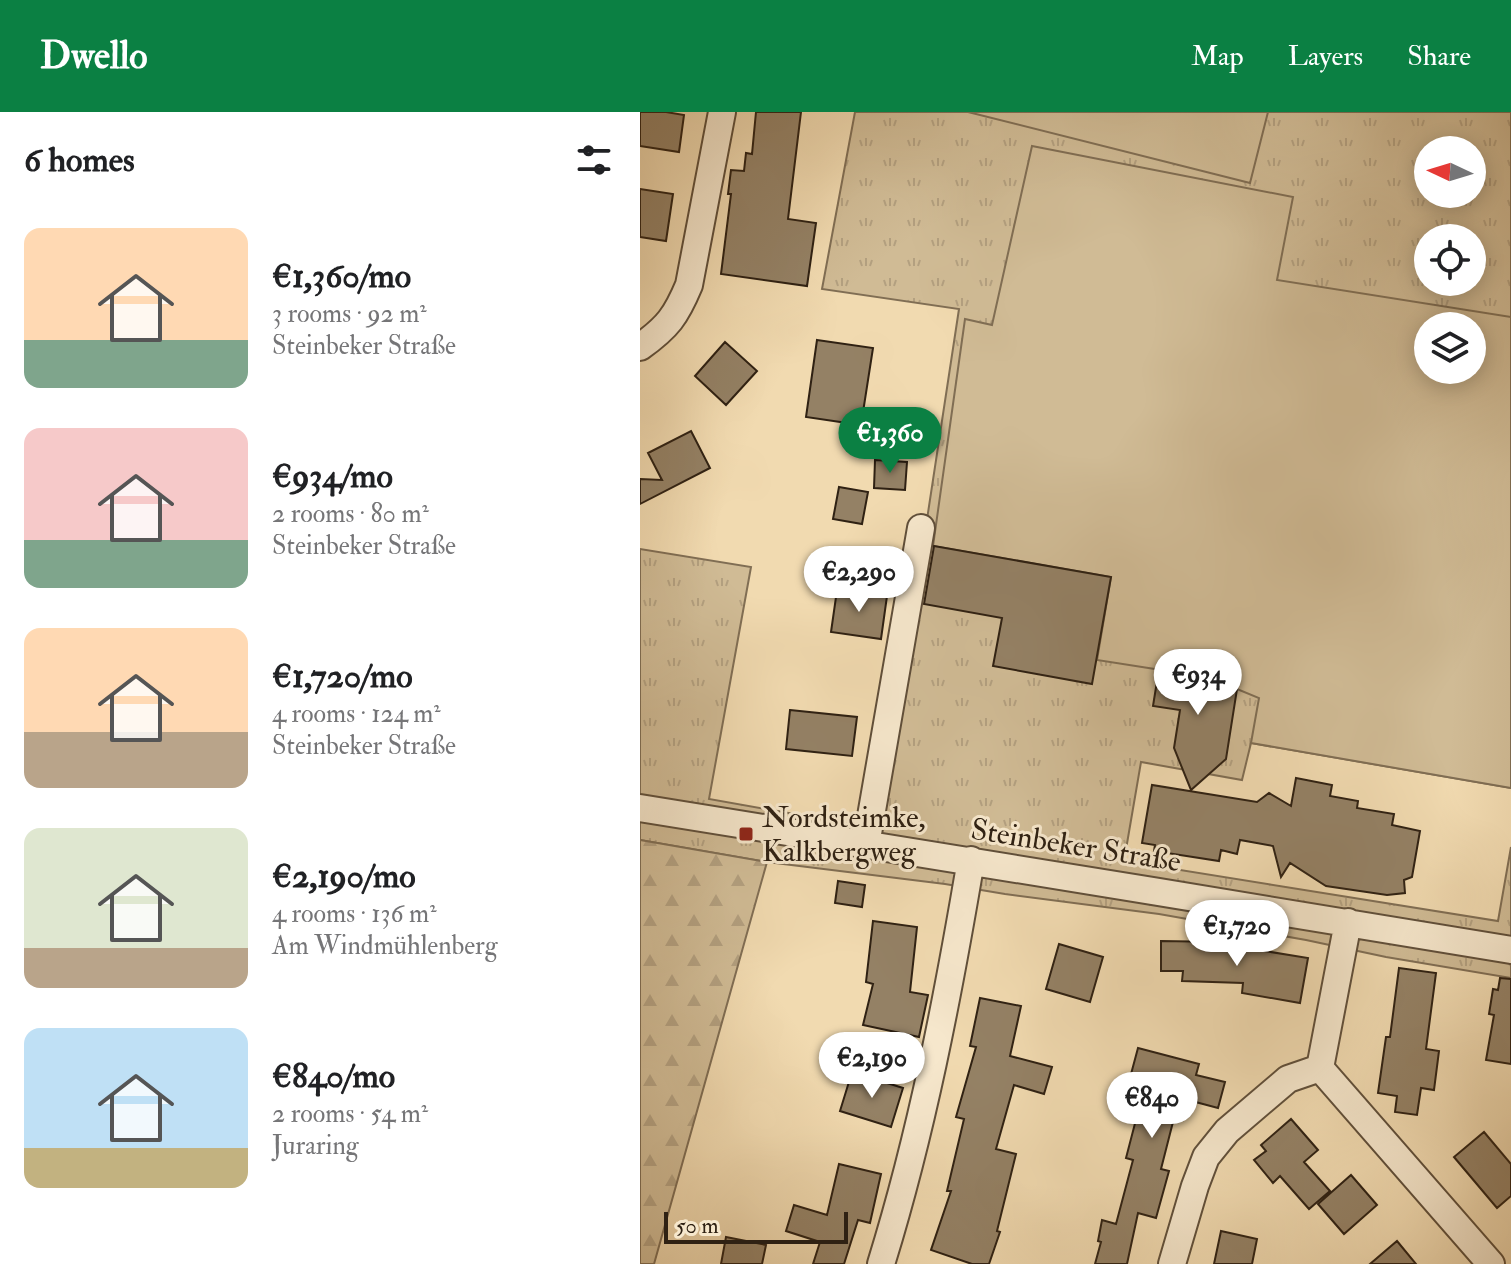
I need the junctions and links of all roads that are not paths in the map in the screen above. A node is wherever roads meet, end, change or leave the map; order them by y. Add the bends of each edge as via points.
1 (722, 112) edge
2 (640, 347) edge
3 (921, 528) dead end
4 (640, 808) edge
5 (866, 845) junction
6 (971, 860) junction
7 (1348, 922) junction
8 (1511, 950) edge
9 (1320, 1068) junction
10 (881, 1264) edge
11 (1172, 1264) edge
12 (1491, 1264) edge

1 - 2 street via 689,285 678,311
3 - 5 street
4 - 5 street, Steinbeker Straße
5 - 6 street, Steinbeker Straße
6 - 7 street, Steinbeker Straße
6 - 10 street via 925,1097
7 - 8 street, Steinbeker Straße
7 - 9 street
9 - 11 street via 1288,1079 1227,1131 1206,1157
9 - 12 street

